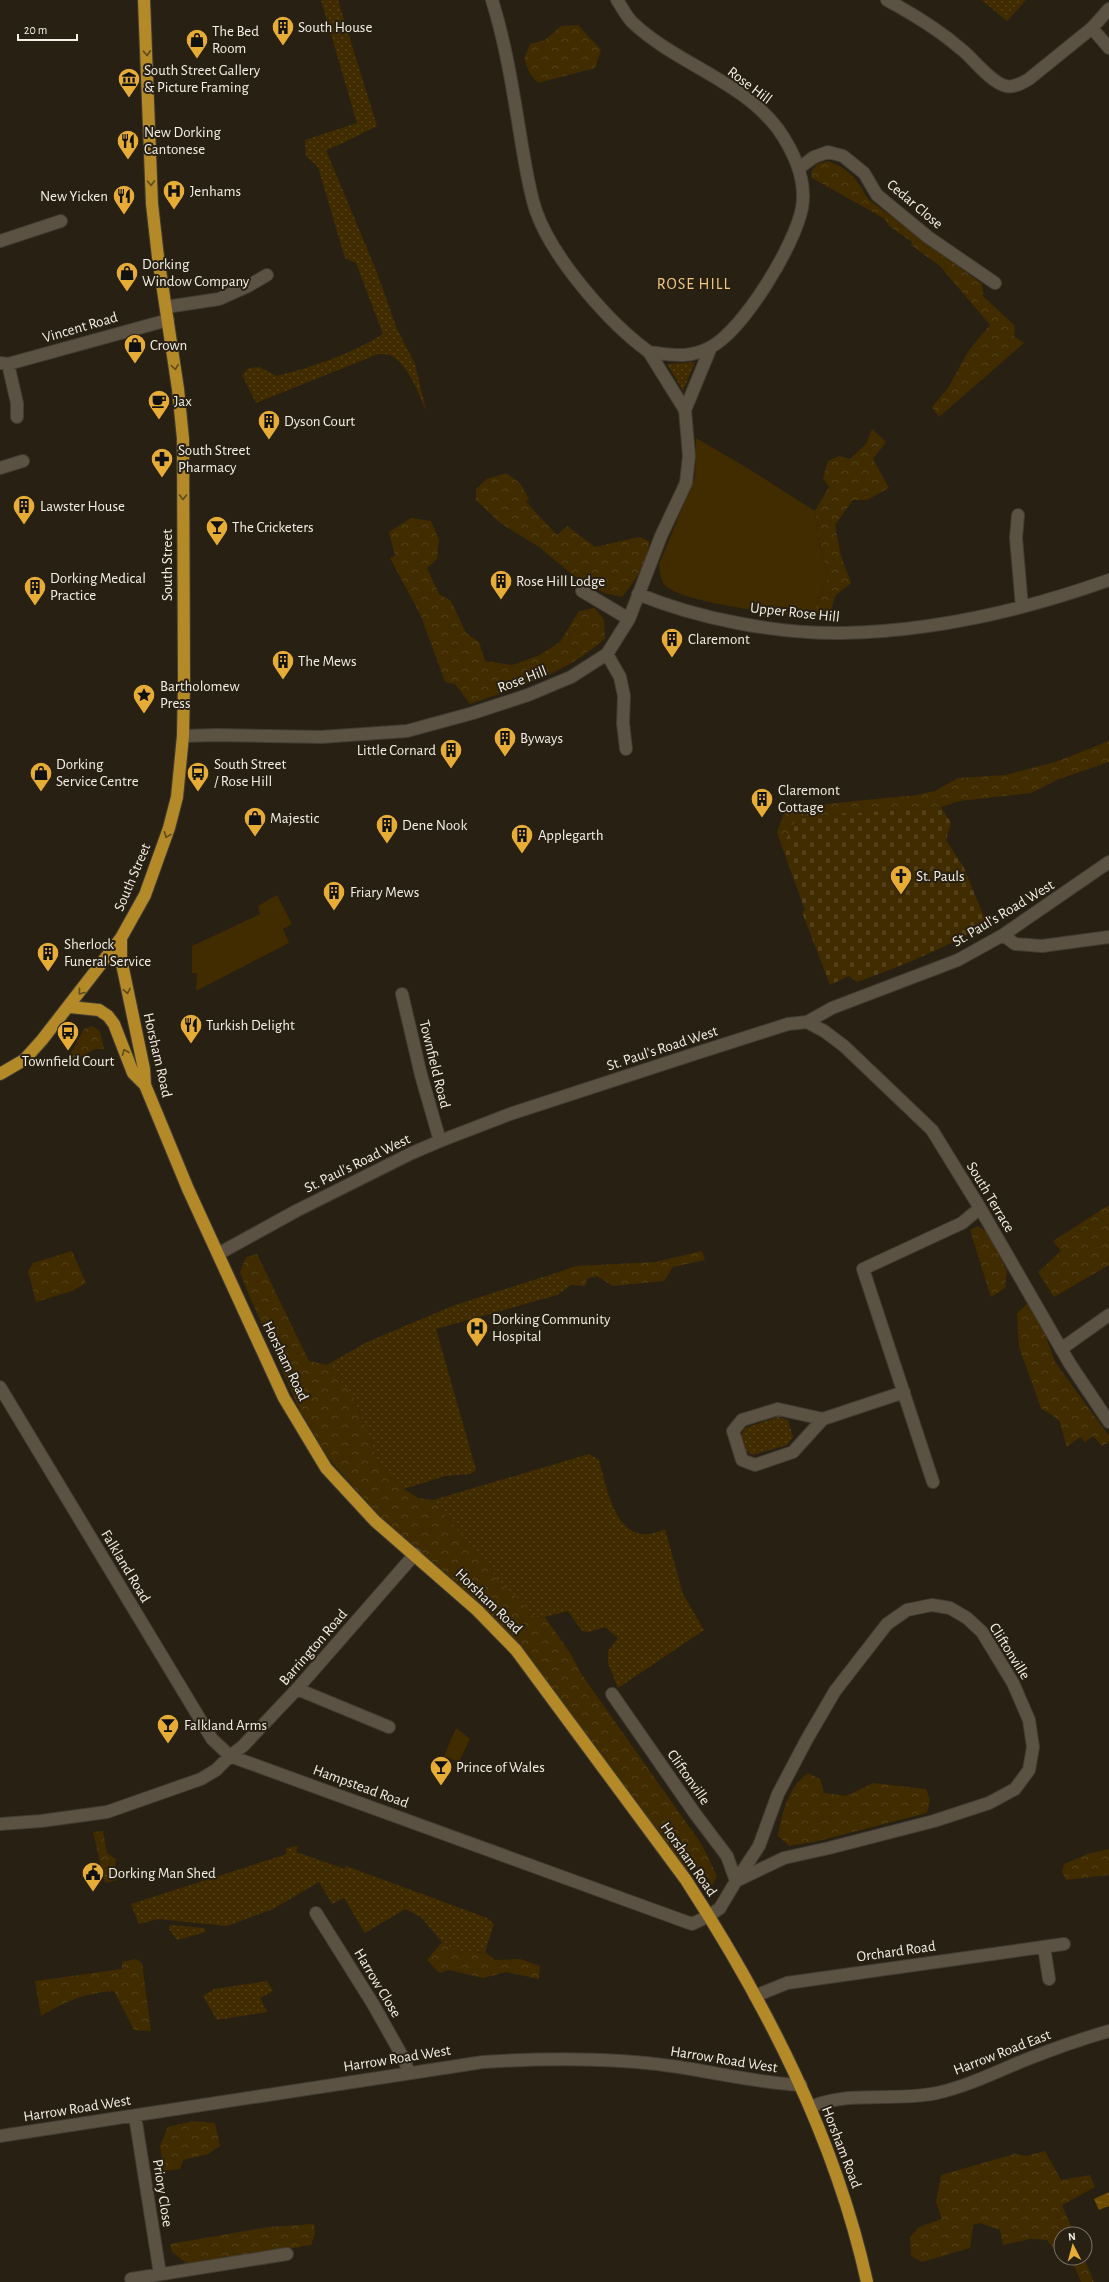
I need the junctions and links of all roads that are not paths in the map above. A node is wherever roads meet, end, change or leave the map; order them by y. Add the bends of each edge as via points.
1 (144, 0) edge
2 (492, 0) edge
3 (617, 0) edge
4 (887, 0) edge
5 (1109, 9) edge
6 (1092, 28) junction
7 (1109, 48) edge
8 (800, 168) junction
9 (61, 221) dead end
10 (0, 241) edge
11 (267, 275) dead end
12 (995, 283) dead end
13 (166, 307) junction
14 (168, 320) junction
15 (711, 347) junction
16 (650, 352) junction
17 (4, 364) edge
18 (685, 410) junction
19 (17, 417) dead end
20 (23, 461) dead end
21 (0, 468) edge
22 (1018, 515) dead end
23 (1109, 580) edge
24 (582, 591) dead end
25 (638, 594) junction
26 (1022, 607) junction
27 (629, 619) junction
28 (607, 654) junction
29 (183, 736) junction
30 (626, 749) dead end
31 (1109, 862) edge
32 (1003, 935) junction
33 (1109, 937) edge
34 (121, 938) junction
35 (402, 994) dead end
36 (70, 1007) junction
37 (807, 1022) junction
38 (0, 1074) edge
39 (145, 1085) junction
40 (440, 1141) junction
41 (980, 1208) junction
42 (218, 1254) junction
43 (1109, 1315) edge
44 (1061, 1349) junction
45 (0, 1387) edge
46 (904, 1392) junction
47 (823, 1419) junction
48 (1109, 1422) edge
49 (933, 1482) dead end
50 (415, 1554) junction
51 (297, 1689) junction
52 (612, 1694) dead end
53 (389, 1727) dead end
54 (230, 1756) junction
55 (0, 1824) edge
56 (736, 1881) junction
57 (316, 1913) dead end
58 (710, 1916) junction
59 (1064, 1944) dead end
60 (1044, 1947) junction
61 (1049, 1979) dead end
62 (755, 1996) junction
63 (1109, 2031) edge
64 (408, 2072) junction
65 (801, 2085) junction
66 (810, 2107) junction
67 (135, 2116) junction
68 (0, 2136) edge
69 (287, 2254) dead end
70 (160, 2274) junction
71 (131, 2279) dead end
72 (867, 2282) edge

1 -> 13 main road, South Street via 152,204
2 - 16 street, Rose Hill via 510,65 536,212 548,235 584,287 612,320
3 - 8 street, Rose Hill via 631,21 658,44 755,105 777,129
4 - 6 street via 917,17 961,48 988,74 1006,86 1018,86 1029,79
5 - 6 street
6 - 7 street
8 - 12 street, Cedar Close via 814,157 828,152 843,156 864,173 877,195 928,237
8 - 15 street, Rose Hill via 802,208 786,252 751,307 728,335
9 - 10 street
11 - 13 street via 219,299
13 - 14 main road, South Street
14 - 17 street, Vincent Road
14 -> 29 main road, South Street via 183,439
15 - 16 street, Rose Hill via 683,357
15 - 18 street, Rose Hill
16 - 18 street, Rose Hill
17 - 19 street via 17,403
18 - 25 street, Rose Hill via 689,456 686,483
20 - 21 street
22 - 26 street via 1016,538
23 - 26 street, Upper Rose Hill
24 - 27 street
25 - 26 street, Upper Rose Hill via 700,614 746,623 843,633 937,624
25 - 27 street, Rose Hill
27 - 28 street, Rose Hill
28 - 29 street, Rose Hill via 570,677 528,695 407,731 321,737
28 - 30 street via 620,677 623,690
29 -> 34 main road, South Street via 177,797 169,828 145,895
31 - 32 street, St. Paul's Road West
32 - 33 street via 1015,944 1042,946
32 - 37 street, St. Paul's Road West via 958,960 832,1008
34 -> 36 main road, South Street
34 -> 39 main road, Horsham Road via 121,959 144,1069
35 - 40 street, Townfield Road
36 - 38 main road, South Street via 24,1060
39 -> 36 main road via 133,1073 114,1024 108,1016 99,1010
37 - 40 street, St. Paul's Road West via 788,1024 701,1052 510,1114
37 - 41 street, South Terrace via 844,1046 932,1130
39 - 42 main road, Horsham Road via 171,1152
40 - 42 street, St. Paul's Road West via 412,1152
41 - 44 street, South Terrace
41 - 46 street via 962,1223 863,1269
42 - 50 main road, Horsham Road via 284,1398 326,1468 375,1521
43 - 44 street
44 - 48 street, South Terrace
45 - 54 street, Falkland Road via 212,1739
46 - 47 street
46 - 49 street
47 - 47 street via 778,1409 742,1420 733,1431 742,1460 755,1465 792,1452
50 - 51 street, Barrington Road
50 - 58 main road, Horsham Road via 477,1610 516,1650
51 - 53 street
51 - 54 street, Barrington Road via 243,1746
52 - 56 street, Cliftonville via 727,1856
54 - 55 street via 216,1770 201,1779 107,1812
54 - 58 street, Hampstead Road via 692,1924
56 - 56 street, Cliftonville via 759,1846 778,1794 807,1740 836,1691 887,1624 907,1610 932,1605 950,1608 967,1618 982,1632 1013,1683 1029,1720 1033,1747 1029,1770 1015,1789 989,1803 934,1821 784,1858
56 - 58 street, Cliftonville via 720,1908
57 - 64 street, Harrow Close via 373,2004 405,2061
58 - 62 main road, Horsham Road
59 - 60 street, Orchard Road
60 - 61 street
60 - 62 street, Orchard Road via 787,1983
62 - 65 main road, Horsham Road
63 - 66 street, Harrow Road East via 1039,2055 977,2082 936,2093 899,2097 851,2096 829,2099
64 - 65 street, Harrow Road West via 483,2062 606,2059 671,2066 776,2084
64 - 67 street, Harrow Road West
65 - 66 main road, Horsham Road
66 - 72 main road, Horsham Road via 840,2181
67 - 68 street, Harrow Road West
67 - 70 street, Priory Close
69 - 70 street
70 - 71 street

